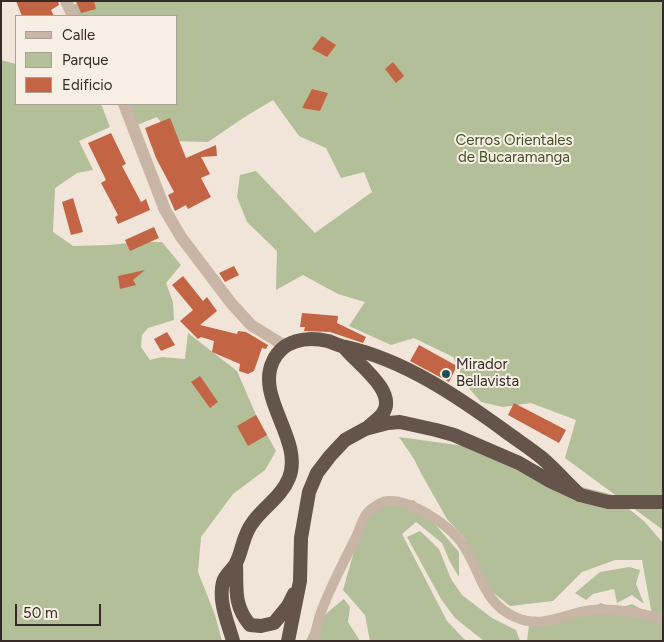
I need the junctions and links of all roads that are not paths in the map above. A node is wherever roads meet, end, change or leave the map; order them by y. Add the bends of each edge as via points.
1 (66, 1) edge
2 (73, 15) edge
3 (124, 105) edge
4 (285, 346) junction
5 (344, 347) junction
6 (365, 429) junction
7 (580, 495) junction
8 (663, 502) edge
9 (236, 564) junction
10 (300, 581) junction
11 (663, 618) edge
12 (233, 641) edge
13 (288, 641) edge
14 (313, 641) edge

1 - 2 street
3 - 4 street via 165,210 181,236 251,325
4 - 5 highway via 312,338
4 - 9 highway via 272,362 269,376 273,403 288,443 289,477 283,489 253,521
5 - 6 highway via 376,378 384,394 386,404 383,412
5 - 7 highway via 357,349 416,373 448,392 541,458
6 - 7 highway via 400,422 454,435 519,463
6 - 10 highway via 346,440 317,473 309,492 300,538
7 - 8 highway via 608,502
9 - 10 highway via 237,600 250,625 274,624 288,606
9 - 12 highway via 223,581 222,595
10 - 13 highway
11 - 14 street via 627,610 590,610 531,623 513,617 493,603 460,541 412,504 385,501 367,513 321,614

